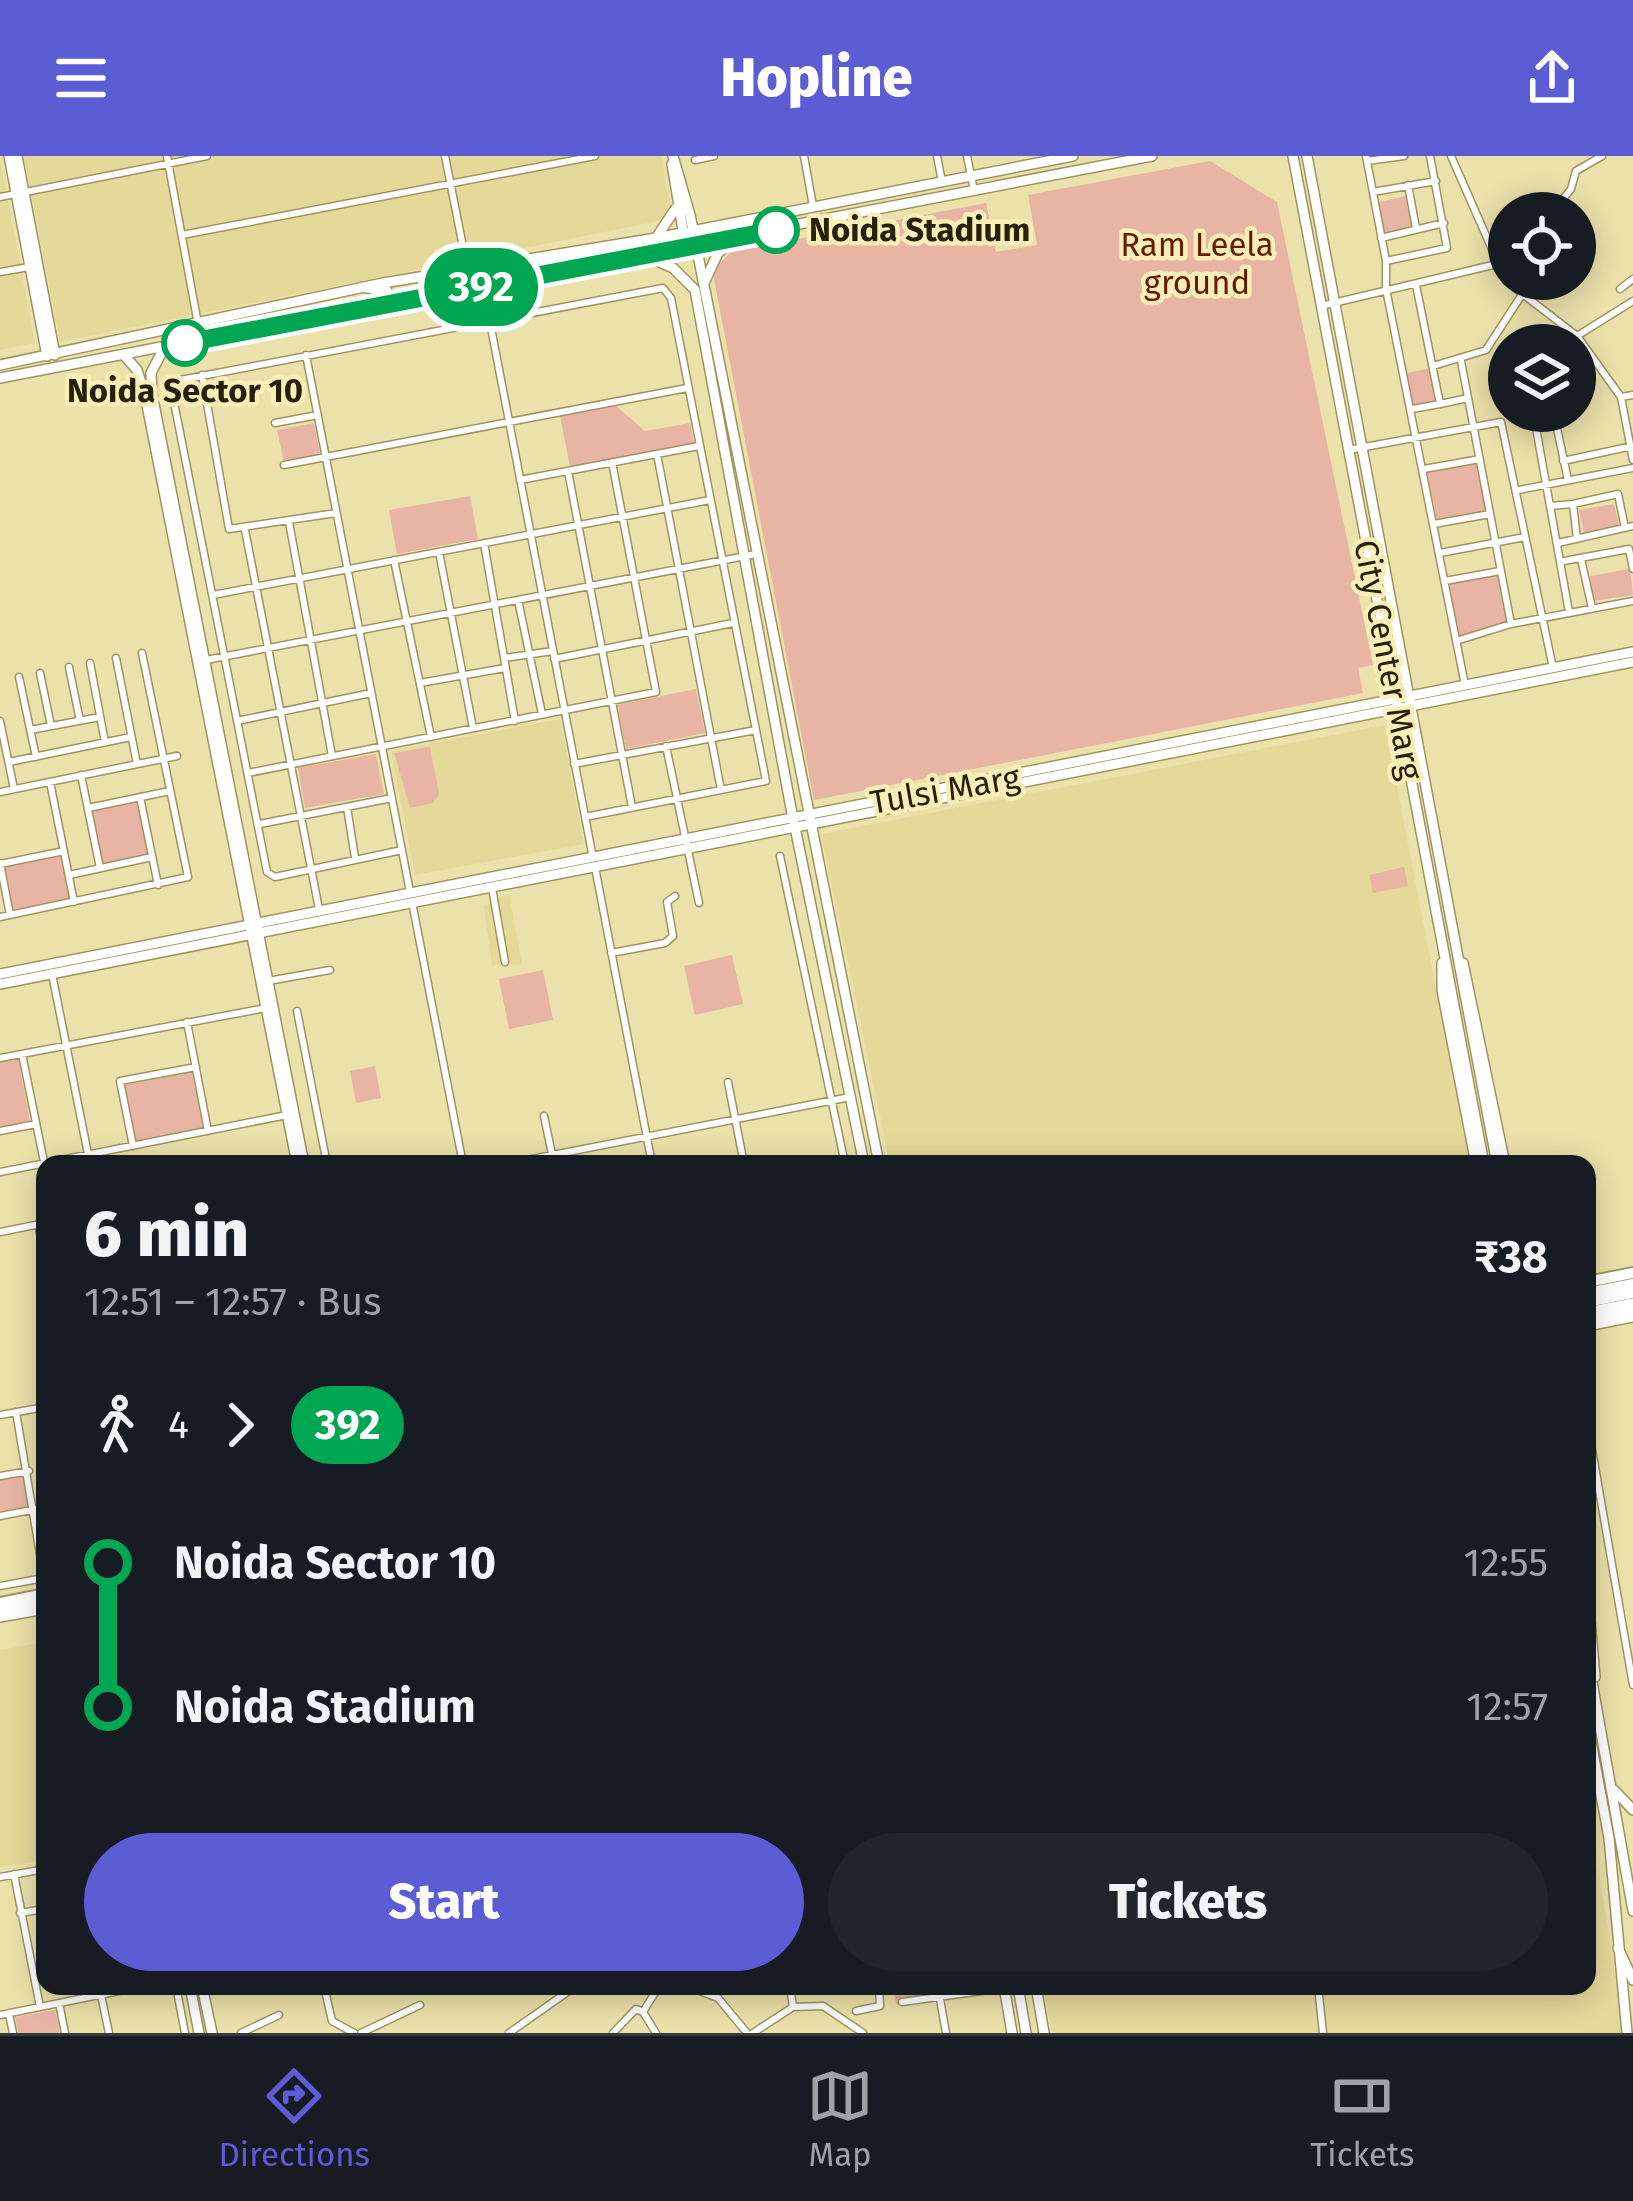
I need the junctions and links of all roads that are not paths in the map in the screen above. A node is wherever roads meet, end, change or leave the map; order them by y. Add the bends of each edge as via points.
1 (13, 156) edge
2 (207, 156) edge
3 (445, 156) edge
4 (595, 156) edge
5 (672, 156) edge
6 (714, 156) edge
7 (804, 156) edge
8 (937, 156) edge
9 (967, 156) edge
10 (1068, 156) edge
11 (1152, 156) edge
12 (1306, 156) edge
13 (1404, 156) edge
14 (1430, 156) edge
15 (1450, 156) edge
16 (1602, 156) edge
17 (1292, 157) edge
18 (1367, 158) edge
19 (168, 160) edge
20 (695, 160) dead end
21 (970, 176) junction
22 (1436, 181) junction
23 (942, 182) junction
24 (451, 184) junction
25 (1408, 185) junction
26 (974, 191) junction
27 (1372, 192) junction
28 (1568, 192) edge
29 (20, 193) junction
30 (0, 197) edge
31 (677, 203) junction
32 (814, 207) junction
33 (688, 210) junction
34 (1444, 223) junction
35 (716, 226) junction
36 (1416, 228) junction
37 (688, 232) junction
38 (182, 235) junction
39 (656, 238) junction
40 (737, 238) junction
41 (1381, 238) junction
42 (1488, 243) edge
43 (691, 247) junction
44 (645, 255) junction
45 (1386, 261) junction
46 (34, 266) junction
47 (1488, 266) edge
48 (468, 271) junction
49 (0, 272) edge
50 (410, 278) junction
51 (1633, 279) edge
52 (704, 285) junction
53 (1416, 285) junction
54 (483, 286) junction
55 (362, 287) junction
56 (1386, 289) junction
57 (1620, 290) dead end
58 (416, 299) junction
59 (1518, 300) edge
60 (1527, 300) edge
61 (1633, 301) edge
62 (1334, 304) junction
63 (380, 306) junction
64 (1321, 306) junction
65 (489, 320) junction
66 (1560, 324) edge
67 (1596, 324) edge
68 (198, 325) junction
69 (164, 347) junction
70 (124, 355) junction
71 (306, 355) junction
72 (51, 356) junction
73 (1460, 362) junction
74 (1596, 362) edge
75 (0, 365) edge
76 (1433, 366) junction
77 (145, 373) junction
78 (202, 375) junction
79 (0, 378) edge
80 (688, 388) junction
81 (1633, 395) edge
82 (1621, 397) junction
83 (1468, 398) junction
84 (1440, 404) junction
85 (1412, 409) junction
86 (318, 415) junction
87 (508, 422) junction
88 (275, 423) dead end
89 (1474, 426) junction
90 (1537, 432) edge
91 (1557, 432) edge
92 (1418, 437) junction
93 (700, 446) junction
94 (1632, 446) edge
95 (1361, 447) junction
96 (1348, 450) junction
97 (657, 454) junction
98 (326, 457) junction
99 (1480, 459) junction
100 (1563, 461) junction
101 (612, 462) junction
102 (1633, 464) edge
103 (284, 465) dead end
104 (1424, 469) junction
105 (568, 471) junction
106 (1615, 472) junction
107 (520, 480) junction
108 (1568, 482) junction
109 (1546, 485) junction
110 (1518, 490) junction
111 (1618, 494) junction
112 (710, 500) junction
113 (1573, 504) junction
114 (1550, 506) junction
115 (667, 508) junction
116 (337, 513) junction
117 (1490, 514) junction
118 (622, 517) junction
119 (289, 522) junction
120 (1434, 524) junction
121 (579, 525) junction
122 (1629, 527) edge
123 (245, 530) junction
124 (530, 534) junction
125 (1525, 537) junction
126 (1576, 539) junction
127 (484, 543) junction
128 (1495, 543) junction
129 (1558, 543) junction
130 (1631, 549) edge
131 (440, 552) junction
132 (1440, 554) junction
133 (750, 556) junction
134 (1580, 559) junction
135 (394, 560) junction
136 (722, 561) junction
137 (1562, 562) junction
138 (347, 569) junction
139 (679, 569) junction
140 (1633, 569) edge
141 (1500, 571) junction
142 (299, 578) junction
143 (634, 578) junction
144 (1445, 581) junction
145 (588, 586) junction
146 (256, 587) junction
147 (212, 595) junction
148 (542, 595) junction
149 (518, 600) junction
150 (1633, 601) edge
151 (494, 604) junction
152 (1592, 608) junction
153 (1570, 612) junction
154 (451, 613) junction
155 (1543, 618) junction
156 (407, 621) junction
157 (734, 623) junction
158 (1511, 623) junction
159 (359, 630) junction
160 (691, 632) junction
161 (310, 640) junction
162 (646, 640) junction
163 (1456, 640) junction
164 (268, 648) junction
165 (601, 650) junction
166 (1633, 652) edge
167 (142, 653) dead end
168 (528, 655) junction
169 (554, 655) junction
170 (224, 656) junction
171 (116, 658) dead end
172 (201, 660) junction
173 (1633, 662) edge
174 (90, 663) dead end
175 (504, 663) junction
176 (69, 668) dead end
177 (1553, 668) junction
178 (40, 673) dead end
179 (1390, 673) junction
180 (463, 676) junction
181 (19, 677) dead end
182 (420, 682) junction
183 (1465, 685) junction
184 (371, 693) junction
185 (610, 701) junction
186 (1409, 702) junction
187 (1430, 703) junction
188 (322, 704) junction
189 (1396, 704) junction
190 (564, 710) junction
191 (1371, 710) junction
192 (280, 712) junction
193 (542, 714) junction
194 (100, 717) junction
195 (0, 721) edge
196 (80, 721) junction
197 (237, 721) junction
198 (515, 721) junction
199 (1413, 723) junction
200 (51, 727) junction
201 (473, 728) junction
202 (30, 730) junction
203 (756, 730) junction
204 (1401, 733) junction
205 (131, 737) junction
206 (431, 737) junction
207 (711, 739) junction
208 (105, 742) junction
209 (666, 746) junction
210 (382, 747) junction
211 (622, 755) junction
212 (177, 756) dead end
213 (332, 756) junction
214 (36, 757) junction
215 (1139, 757) junction
216 (164, 759) junction
217 (9, 762) junction
218 (137, 764) junction
219 (574, 764) junction
220 (291, 765) junction
221 (248, 773) junction
222 (81, 776) junction
223 (50, 782) junction
224 (14, 789) junction
225 (721, 790) junction
226 (170, 791) junction
227 (0, 792) edge
228 (140, 797) junction
229 (392, 798) junction
230 (676, 799) junction
231 (347, 807) junction
232 (88, 808) junction
233 (632, 808) junction
234 (301, 816) junction
235 (585, 817) junction
236 (835, 819) junction
237 (808, 820) junction
238 (794, 823) junction
239 (259, 824) junction
240 (685, 845) junction
241 (814, 849) junction
242 (401, 850) junction
243 (64, 851) junction
244 (780, 856) dead end
245 (152, 857) junction
246 (355, 858) junction
247 (0, 863) edge
248 (594, 863) junction
249 (100, 868) junction
250 (311, 870) junction
251 (69, 875) junction
252 (158, 885) junction
253 (491, 886) junction
254 (675, 896) dead end
255 (411, 897) junction
256 (74, 902) junction
257 (699, 903) dead end
258 (320, 909) junction
259 (10, 915) junction
260 (0, 917) edge
261 (254, 928) junction
262 (273, 930) junction
263 (1448, 937) junction
264 (611, 953) junction
265 (263, 959) junction
266 (505, 962) dead end
267 (330, 970) dead end
268 (0, 974) edge
269 (52, 974) junction
270 (268, 981) junction
271 (0, 984) edge
272 (266, 1007) junction
273 (296, 1011) dead end
274 (188, 1022) junction
275 (66, 1045) junction
276 (22, 1054) junction
277 (0, 1058) edge
278 (196, 1066) junction
279 (728, 1082) dead end
280 (841, 1099) junction
281 (287, 1115) junction
282 (544, 1116) dead end
283 (735, 1119) junction
284 (36, 1124) junction
285 (0, 1131) edge
286 (208, 1131) junction
287 (647, 1136) junction
288 (133, 1146) junction
289 (42, 1155) edge
290 (88, 1155) edge
291 (103, 1155) edge
292 (298, 1155) edge
293 (298, 1155) edge
294 (325, 1155) edge
295 (461, 1155) edge
296 (552, 1155) edge
297 (573, 1155) edge
298 (650, 1155) edge
299 (742, 1155) edge
300 (844, 1155) edge
301 (861, 1155) edge
302 (877, 1155) edge
303 (1478, 1155) edge
304 (1499, 1155) edge
305 (36, 1165) edge
306 (0, 1172) edge
307 (36, 1224) edge
308 (0, 1232) edge
309 (1633, 1283) edge
310 (1596, 1289) edge
311 (1633, 1310) edge
312 (1596, 1317) edge
313 (36, 1409) edge
314 (16, 1412) junction
315 (0, 1415) edge
316 (29, 1471) junction
317 (1596, 1473) edge
318 (0, 1476) edge
319 (36, 1509) joint
320 (0, 1516) edge
321 (36, 1579) edge
322 (0, 1586) edge
323 (36, 1601) edge
324 (0, 1608) edge
325 (1633, 1685) edge
326 (1596, 1707) edge
327 (1596, 1768) edge
328 (1610, 1785) junction
329 (1633, 1810) edge
330 (1633, 1822) edge
331 (1618, 1831) junction
332 (1633, 1834) edge
333 (36, 1870) edge
334 (14, 1874) junction
335 (0, 1877) edge
336 (36, 1910) edge
337 (1633, 1911) edge
338 (20, 1913) junction
339 (1617, 1946) junction
340 (36, 1965) edge
341 (31, 1966) junction
342 (1633, 1980) edge
343 (36, 1989) edge
344 (37, 1995) edge
345 (101, 1995) joint
346 (178, 1995) edge
347 (192, 1995) edge
348 (204, 1995) edge
349 (326, 1995) edge
350 (563, 1995) edge
351 (654, 1995) edge
352 (710, 1995) edge
353 (791, 1995) edge
354 (879, 1995) edge
355 (963, 1995) edge
356 (1005, 1995) edge
357 (1020, 1995) edge
358 (1038, 1995) edge
359 (1319, 1995) edge
360 (1628, 1998) edge
361 (940, 1999) junction
362 (902, 2002) dead end
363 (59, 2003) junction
364 (420, 2005) dead end
365 (40, 2007) junction
366 (793, 2007) junction
367 (856, 2011) dead end
368 (644, 2012) junction
369 (5, 2014) edge
370 (279, 2015) dead end
371 (520, 2024) junction
372 (616, 2032) edge
373 (14, 2033) edge
374 (65, 2033) edge
375 (109, 2033) edge
376 (184, 2033) edge
377 (199, 2033) edge
378 (212, 2033) edge
379 (241, 2033) edge
380 (357, 2033) edge
381 (509, 2033) edge
382 (525, 2033) edge
383 (656, 2033) edge
384 (750, 2033) edge
385 (863, 2033) edge
386 (946, 2033) edge
387 (1012, 2033) edge
388 (1026, 2033) edge
389 (1044, 2033) edge
390 (1323, 2033) edge
391 (1628, 2033) edge

1 - 29 street
2 - 19 street
3 - 24 street
4 - 24 street
5 - 31 street
5 - 33 street
6 - 20 street
7 - 32 street
8 - 23 street
9 - 21 street
10 - 21 street
11 - 26 street
12 - 62 street, City Center Marg
13 - 18 street
14 - 22 street
15 - 42 street
16 - 28 street via 1576,171
17 - 64 street, City Center Marg
18 - 27 street
19 - 29 street
19 - 38 street
21 - 23 street
21 - 26 street
22 - 25 street
22 - 34 street
23 - 32 street
24 - 38 street
24 - 48 street
25 - 27 street
25 - 36 street
26 - 40 street
27 - 41 street
29 - 30 street
29 - 46 street
31 - 37 street
31 - 39 street
32 - 35 street
33 - 35 street
33 - 37 street
34 - 36 street
34 - 45 street via 1445,249
35 - 37 street
36 - 41 street
37 - 39 street
37 - 43 street
38 - 68 street
39 - 48 street
40 - 43 street
40 - 52 street via 718,253
41 - 45 street
43 - 44 street
43 - 52 street
44 - 54 street
44 - 133 street via 694,290
45 - 56 street
46 - 49 street
46 - 72 street
47 - 53 street
48 - 50 street
50 - 55 street
50 - 58 street via 402,291
51 - 57 street
52 - 133 street
53 - 56 street
53 - 76 street
54 - 58 street
54 - 65 street
55 - 63 street via 387,291
55 - 68 street
56 - 62 street
56 - 85 street
58 - 63 street
59 - 73 street via 1486,350
60 - 66 street
61 - 67 street
62 - 64 street
62 - 95 street, City Center Marg
63 - 69 street
64 - 96 street, City Center Marg
65 - 71 street
65 - 80 street via 663,288
65 - 87 street
68 - 72 street
69 - 70 street
69 - 77 street
70 - 77 street
70 - 79 street
71 - 78 street
71 - 86 street
72 - 75 street
73 - 76 street
73 - 83 street
74 - 82 street
76 - 84 street
77 - 172 street
78 - 123 street via 229,529
78 - 147 street via 169,384
80 - 87 street
80 - 93 street
81 - 82 street
82 - 94 street
83 - 84 street
83 - 89 street
84 - 85 street
85 - 92 street
86 - 88 street
86 - 98 street
87 - 98 street
87 - 107 street
89 - 92 street
89 - 99 street
89 - 110 street via 1502,422
90 - 109 street
91 - 100 street
92 - 95 street
92 - 104 street
93 - 97 street
93 - 112 street
94 - 100 street
94 - 102 street
95 - 96 street
95 - 186 street, City Center Marg
96 - 179 street, City Center Marg
97 - 101 street
97 - 115 street
98 - 103 street
98 - 116 street
99 - 104 street
99 - 117 street
100 - 108 street
101 - 105 street
101 - 118 street
102 - 106 street
104 - 120 street
105 - 107 street
105 - 121 street
106 - 108 street
106 - 111 street
107 - 124 street
108 - 109 street
109 - 110 street
109 - 114 street
110 - 125 street
111 - 113 street
111 - 122 street
112 - 115 street
112 - 136 street
113 - 114 street
113 - 126 street
114 - 129 street
115 - 118 street
115 - 139 street
116 - 119 street
116 - 138 street
117 - 120 street
117 - 128 street
118 - 121 street
118 - 143 street
119 - 123 street
119 - 142 street
120 - 132 street
121 - 124 street
121 - 145 street
122 - 126 street
123 - 146 street
124 - 127 street
124 - 148 street
125 - 128 street
125 - 155 street
126 - 129 street
127 - 131 street
127 - 151 street
128 - 132 street
128 - 141 street
129 - 137 street
130 - 134 street
130 - 140 street
131 - 135 street
131 - 154 street
132 - 144 street
133 - 136 street
133 - 237 street
133 - 238 street
134 - 137 street
134 - 152 street
135 - 138 street
135 - 156 street
136 - 139 street
136 - 157 street
137 - 153 street
138 - 142 street
138 - 159 street
139 - 143 street
139 - 160 street
141 - 144 street
141 - 158 street
142 - 146 street
142 - 161 street
143 - 145 street
143 - 162 street
144 - 163 street
145 - 148 street
145 - 165 street
146 - 147 street
146 - 164 street
147 - 170 street
148 - 149 street
148 - 169 street
149 - 151 street
149 - 168 street
150 - 152 street
151 - 154 street
151 - 175 street
152 - 153 street
153 - 155 street
154 - 156 street
154 - 180 street
155 - 158 street
155 - 177 street
156 - 159 street
156 - 182 street
157 - 160 street
157 - 203 street
158 - 163 street
159 - 161 street
159 - 184 street
160 - 162 street
160 - 207 street
161 - 164 street
161 - 188 street
162 - 165 street
162 - 185 street via 656,692
163 - 183 street
164 - 170 street
164 - 192 street
165 - 169 street
165 - 185 street
166 - 177 street, Tulsi Marg
167 - 216 street
168 - 169 street
168 - 175 street
168 - 193 street
169 - 190 street
170 - 172 street
170 - 197 street
171 - 205 street
172 - 261 street
173 - 187 street, Tulsi Marg
174 - 194 street
175 - 180 street
175 - 198 street
176 - 196 street
177 - 183 street, Tulsi Marg
178 - 200 street
179 - 189 street, City Center Marg
179 - 191 street
180 - 182 street
180 - 201 street
181 - 202 street
182 - 206 street
183 - 186 street, Tulsi Marg
184 - 188 street
184 - 210 street
185 - 190 street
185 - 211 street
186 - 187 street, Tulsi Marg
186 - 189 street, Tulsi Marg
186 - 199 street, City Center Marg
187 - 199 street
188 - 192 street
188 - 213 street
189 - 191 street, Tulsi Marg
189 - 204 street, City Center Marg
190 - 193 street
190 - 219 street
191 - 204 street
191 - 215 street, Tulsi Marg
192 - 197 street
192 - 220 street
193 - 198 street
194 - 196 street
194 - 208 street
195 - 217 street
196 - 200 street
197 - 221 street
198 - 201 street
199 - 263 street, City Center Marg
200 - 202 street
201 - 206 street
202 - 214 street
203 - 207 street
203 - 225 street via 766,781
204 - 263 street, City Center Marg
205 - 208 street
205 - 218 street
206 - 210 street
207 - 209 street
207 - 225 street
208 - 214 street
209 - 211 street
209 - 230 street
210 - 213 street
210 - 229 street
211 - 219 street
211 - 233 street
212 - 216 street
213 - 220 street
214 - 217 street
215 - 236 street, Tulsi Marg
215 - 237 street, Tulsi Marg
216 - 218 street
216 - 226 street
217 - 224 street
218 - 222 street
219 - 235 street
220 - 221 street
220 - 234 street
221 - 239 street
222 - 223 street
222 - 232 street
223 - 224 street
223 - 243 street
224 - 227 street
225 - 230 street
226 - 228 street
226 - 252 street via 190,873
228 - 232 street
228 - 245 street
229 - 231 street
229 - 242 street
230 - 233 street
230 - 240 street
231 - 234 street
231 - 246 street
232 - 249 street
233 - 235 street
234 - 239 street
234 - 250 street
235 - 248 street
236 - 237 street, Tulsi Marg
236 - 241 street
237 - 238 street, Tulsi Marg
237 - 241 street
238 - 240 street, Tulsi Marg
238 - 280 street
239 - 250 street via 270,875
240 - 248 street, Tulsi Marg
240 - 257 street
241 - 302 street
242 - 246 street
242 - 255 street
243 - 247 street
243 - 251 street
244 - 280 street
245 - 249 street
245 - 252 street
246 - 250 street
247 - 259 street
248 - 253 street, Tulsi Marg
248 - 255 street, Tulsi Marg
248 - 264 street
249 - 251 street
250 - 258 street
251 - 256 street
252 - 256 street
253 - 255 street, Tulsi Marg
253 - 266 street
254 - 264 street via 667,902 674,936
255 - 258 street, Tulsi Marg
255 - 262 street, Tulsi Marg
255 - 295 street
256 - 259 street
258 - 261 street, Tulsi Marg
259 - 260 street
261 - 262 street, Tulsi Marg
261 - 265 street
261 - 268 street
261 - 269 street
261 - 272 street
262 - 265 street
263 - 303 street via 1442,990
263 - 304 street, City Center Marg
264 - 287 street
265 - 270 street
267 - 270 street
269 - 271 street
269 - 275 street
270 - 292 street
272 - 274 street
272 - 281 street
273 - 294 street
274 - 275 street
274 - 278 street
275 - 276 street
275 - 290 street
276 - 277 street
276 - 284 street
278 - 286 street
278 - 288 street via 120,1081
279 - 283 street
280 - 283 street
280 - 300 street
280 - 301 street
281 - 286 street
281 - 293 street
282 - 296 street
283 - 287 street
283 - 299 street
284 - 285 street
284 - 289 street
286 - 288 street
287 - 297 street
287 - 298 street
288 - 291 street
305 - 306 street
307 - 308 street
309 - 310 main road
311 - 312 main road
313 - 314 street
314 - 315 street
314 - 316 street
316 - 318 street
316 - 319 street
317 - 325 street
319 - 320 street
321 - 322 street
323 - 324 main road
326 - 328 street
327 - 339 street
328 - 329 street
328 - 331 street
330 - 331 street
331 - 332 street
331 - 337 street
333 - 334 street
334 - 335 street
334 - 338 street
336 - 338 street
338 - 341 street
339 - 342 street
339 - 360 street
340 - 341 street
341 - 343 street
344 - 365 street
345 - 363 street
345 - 375 street
346 - 376 street
347 - 377 street
348 - 378 street
349 - 380 street via 332,2021
350 - 371 street
351 - 368 street
352 - 384 street
353 - 366 street
354 - 367 street via 880,2006
355 - 361 street
356 - 387 street
357 - 388 street
358 - 389 street
359 - 390 street
360 - 391 street
361 - 362 street
361 - 386 street
363 - 365 street
363 - 374 street
364 - 380 street
365 - 369 street
366 - 384 street
366 - 385 street via 823,2006
368 - 372 street via 636,2009
368 - 383 street
369 - 373 street
370 - 379 street
371 - 381 street
371 - 382 street

